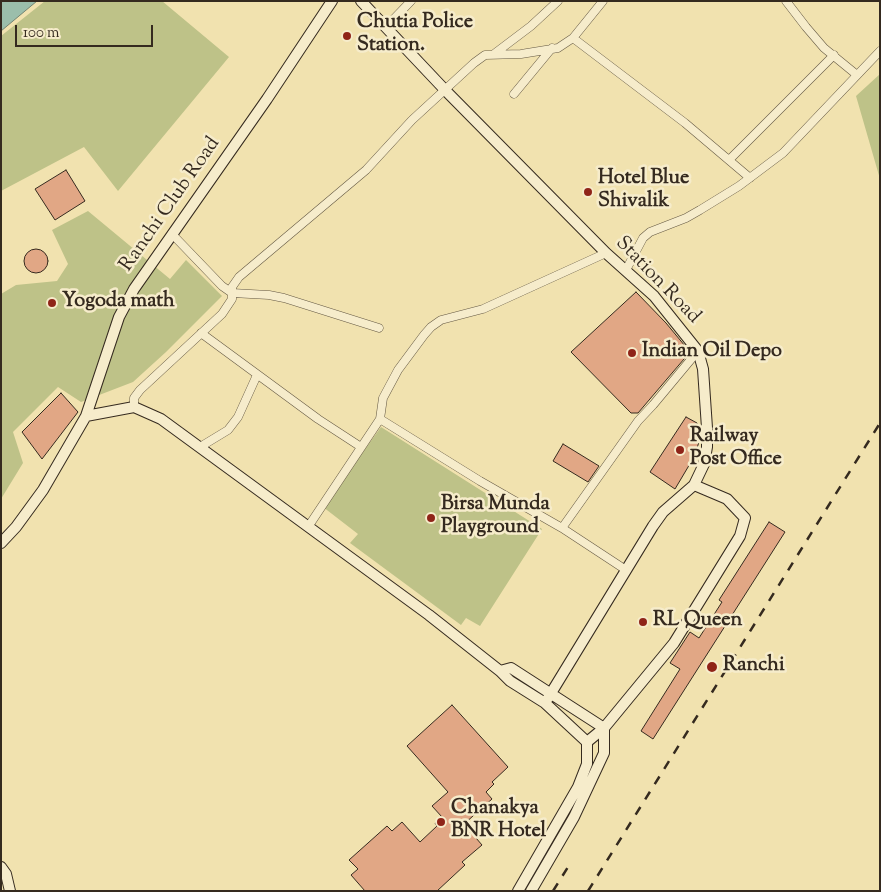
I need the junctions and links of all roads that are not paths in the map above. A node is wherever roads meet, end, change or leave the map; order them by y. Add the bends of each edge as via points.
1 (332, 1) edge
2 (362, 1) edge
3 (411, 1) edge
4 (558, 1) edge
5 (603, 1) edge
6 (786, 1) edge
7 (386, 27) junction
8 (573, 38) junction
9 (552, 48) junction
10 (880, 50) edge
11 (494, 54) junction
12 (834, 56) junction
13 (857, 75) junction
14 (445, 90) junction
15 (514, 94) dead end
16 (730, 160) junction
17 (750, 178) junction
18 (172, 234) junction
19 (606, 252) junction
20 (626, 270) junction
21 (232, 293) junction
22 (379, 328) dead end
23 (201, 333) junction
24 (698, 351) junction
25 (257, 375) junction
26 (134, 406) junction
27 (86, 416) junction
28 (380, 419) junction
29 (200, 447) junction
30 (361, 447) junction
31 (694, 486) junction
32 (308, 527) junction
33 (562, 528) junction
34 (1, 542) edge
35 (626, 570) junction
36 (500, 671) junction
37 (551, 693) junction
38 (545, 703) junction
39 (604, 728) junction
40 (587, 742) junction
41 (1, 868) edge
42 (1, 872) edge
43 (8, 891) edge
44 (518, 891) edge
45 (531, 891) edge

1 - 18 street, Ranchi Club Road
2 - 7 street, Station Road
3 - 7 street
4 - 11 street
5 - 8 street
6 - 12 street
7 - 14 street, Station Road
8 - 9 street via 558,48
8 - 16 street
9 - 11 street via 521,54
9 - 15 street
10 - 13 street
11 - 14 street via 474,62
12 - 13 street
12 - 16 street
13 - 17 street via 783,153
14 - 19 street, Station Road
14 - 21 street via 366,170 239,277
16 - 17 street
17 - 20 street via 686,218 650,232
18 - 21 street
18 - 27 street, Ranchi Club Road via 119,317
19 - 20 street, Station Road
19 - 28 street via 483,308 441,320 424,334 398,370 383,398
20 - 24 street, Station Road via 654,296
21 - 22 street via 284,298
21 - 23 street via 232,299 222,314
23 - 25 street
23 - 26 street via 140,390 134,398
24 - 31 street, Station Road via 703,369 707,447 704,464
24 - 33 street via 638,421
25 - 29 street via 238,417 228,430
25 - 30 street
26 - 27 street
26 - 29 street via 161,419
27 - 34 street, Ranchi Club Road via 43,490
28 - 30 street
28 - 33 street
29 - 32 street
30 - 32 street
31 - 35 street, Station Road via 663,512
31 - 39 street via 727,499 745,518 740,536 674,643
32 - 36 street
33 - 35 street
35 - 37 street, Station Road
36 - 37 street via 511,668
36 - 38 street
37 - 38 street, Station Road
37 - 39 street
38 - 40 street
39 - 40 street
39 - 45 street via 604,753 574,817
40 - 44 street via 587,764 578,787
41 - 43 street via 6,874
42 - 43 street

